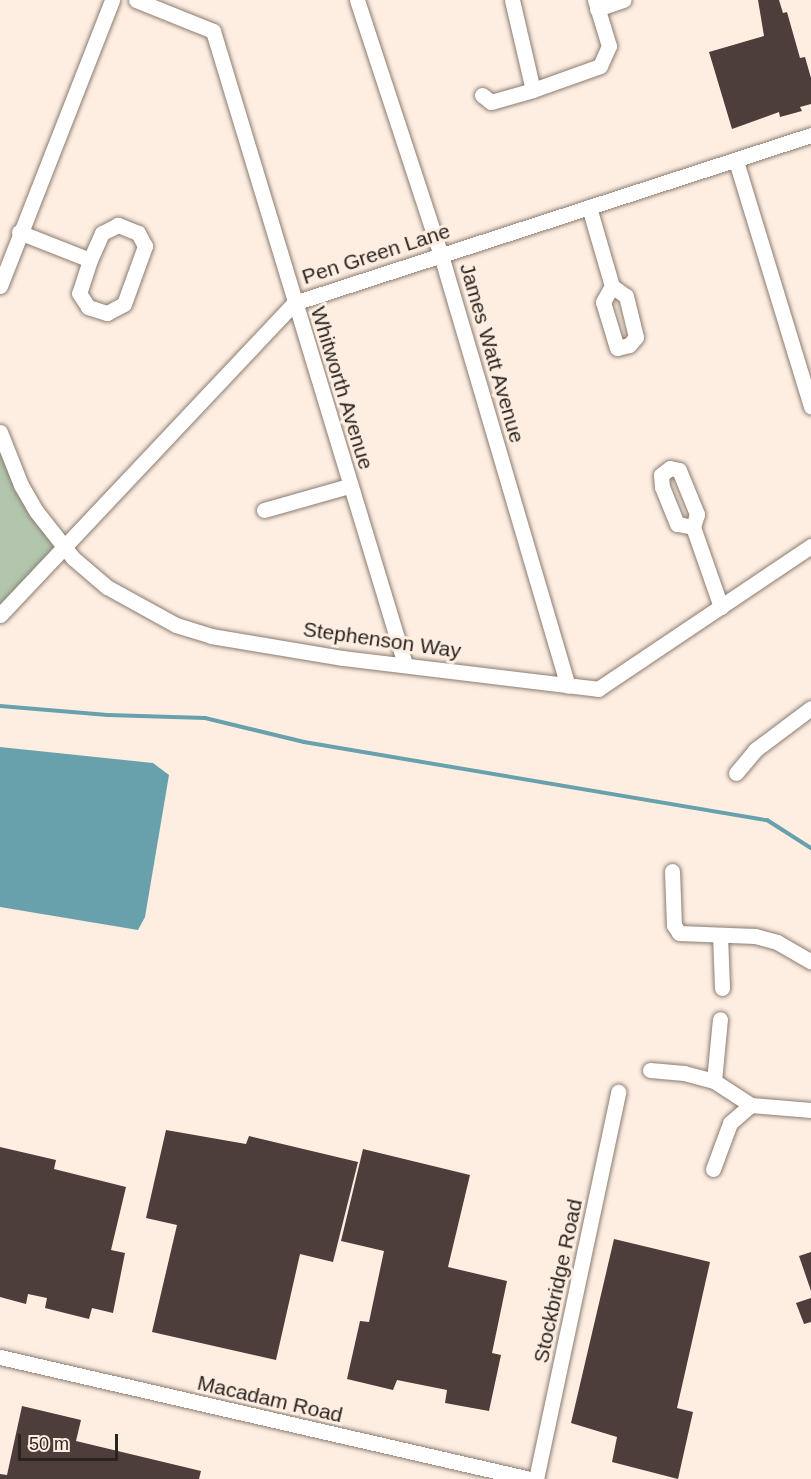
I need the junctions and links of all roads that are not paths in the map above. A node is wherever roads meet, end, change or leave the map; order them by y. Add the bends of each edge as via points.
1 (112, 0) edge
2 (136, 0) edge
3 (357, 0) edge
4 (512, 0) edge
5 (623, 0) edge
6 (596, 5) edge
7 (533, 90) junction
8 (482, 95) dead end
9 (811, 135) edge
10 (736, 161) junction
11 (589, 207) junction
12 (19, 232) junction
13 (441, 255) junction
14 (90, 260) junction
15 (0, 286) edge
16 (612, 286) dead end
17 (294, 303) junction
18 (811, 407) edge
19 (0, 432) edge
20 (349, 486) junction
21 (264, 510) dead end
22 (693, 527) dead end
23 (811, 546) edge
24 (66, 547) junction
25 (721, 607) junction
26 (0, 615) edge
27 (405, 664) junction
28 (568, 686) junction
29 (811, 708) edge
30 (736, 773) dead end
31 (672, 872) dead end
32 (720, 935) junction
33 (811, 962) edge
34 (722, 988) dead end
35 (720, 1018) dead end
36 (651, 1070) dead end
37 (714, 1081) junction
38 (618, 1092) dead end
39 (751, 1105) junction
40 (811, 1110) edge
41 (712, 1169) dead end
42 (0, 1357) edge
43 (530, 1479) edge
44 (536, 1479) edge

1 - 12 street
2 - 17 street, Whitworth Avenue via 213,31
3 - 13 street, James Watt Avenue
4 - 7 street
5 - 6 street
6 - 7 street via 609,46 600,66
7 - 8 street via 491,102
9 - 10 street, Pen Green Lane
10 - 11 street, Pen Green Lane
10 - 18 street
11 - 13 street, Pen Green Lane
11 - 16 street
12 - 14 street
12 - 15 street
13 - 17 street, Pen Green Lane
13 - 28 street, James Watt Avenue
14 - 14 street via 102,233 118,225 138,233 145,246 124,304 107,313 88,307 79,293
17 - 20 street, Whitworth Avenue
17 - 24 street, Pen Green Lane
19 - 24 street, Stephenson Way via 21,485 53,536
20 - 21 street
20 - 27 street, Whitworth Avenue
22 - 25 street
23 - 25 street, Stephenson Way
24 - 26 street, Pen Green Lane
24 - 27 street, Stephenson Way via 107,588 176,626 211,636
25 - 28 street, Stephenson Way via 613,682 598,689
27 - 28 street, Stephenson Way
29 - 30 street via 755,750
31 - 32 street via 674,925 679,933
32 - 33 street via 755,936 777,942
32 - 34 street
35 - 37 street
36 - 37 street
37 - 39 street
38 - 44 street, Stockbridge Road
39 - 40 street
39 - 41 street via 730,1123
42 - 43 street, Macadam Road

